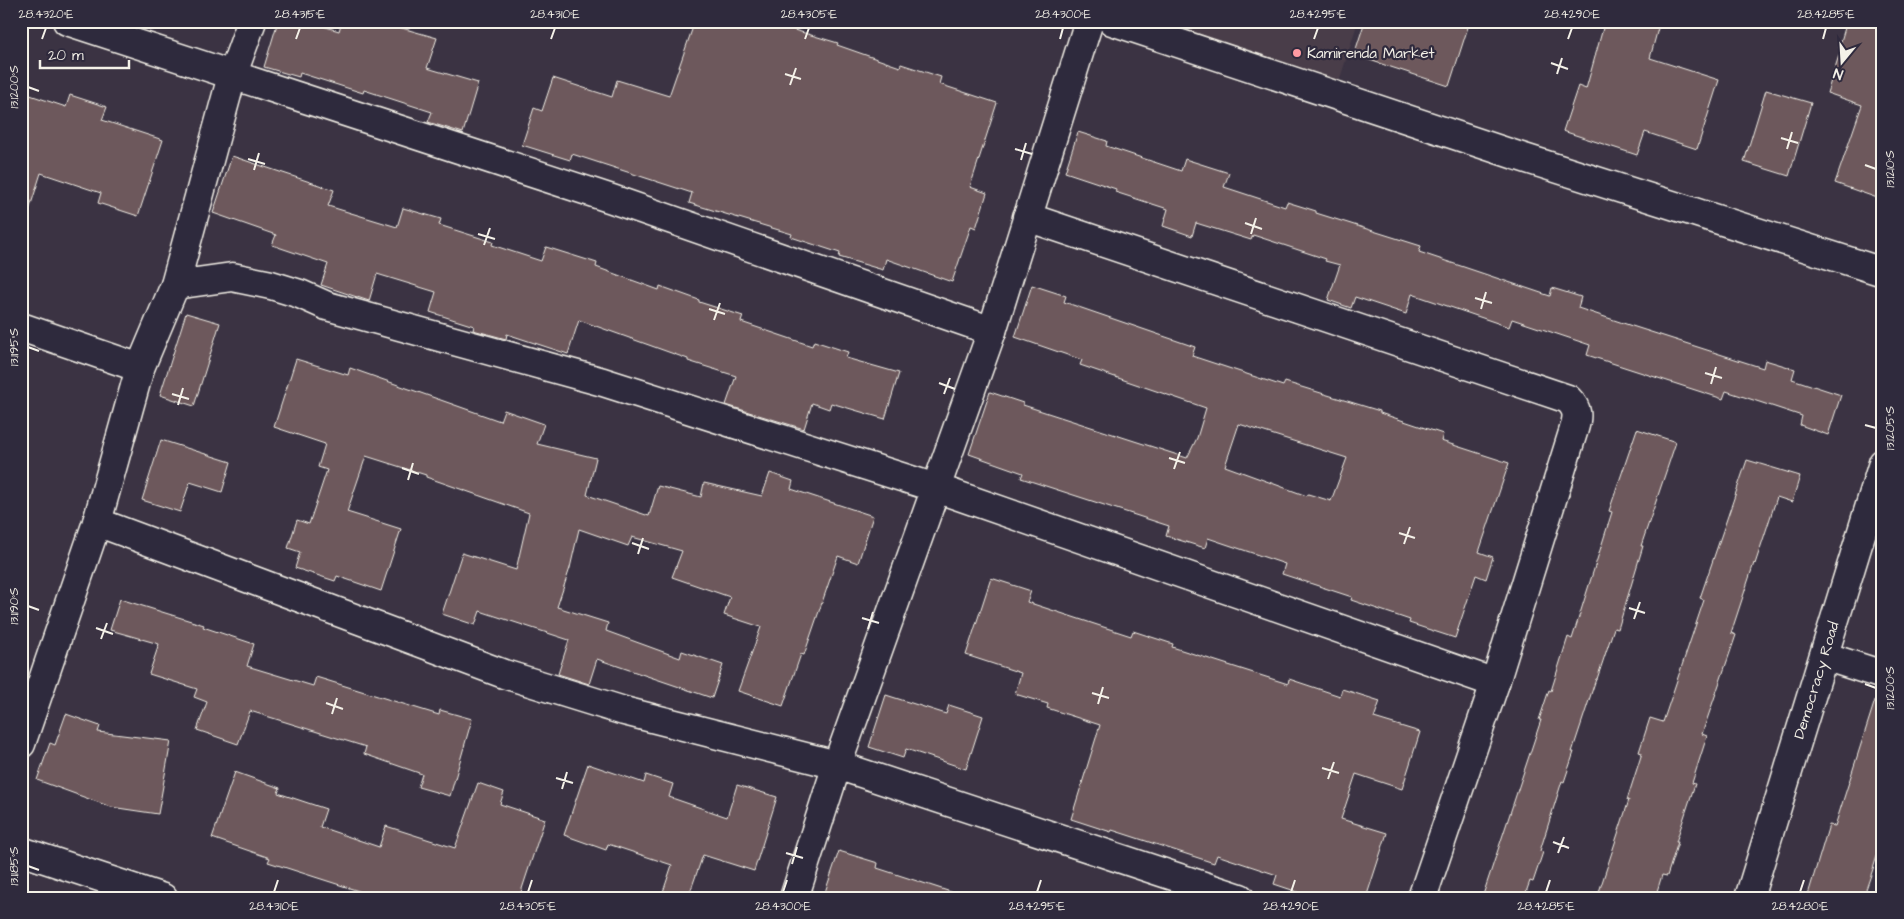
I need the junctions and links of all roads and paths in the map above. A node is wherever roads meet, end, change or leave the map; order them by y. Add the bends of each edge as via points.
1 (67, 21) edge
2 (252, 21) edge
3 (1089, 21) edge
4 (1112, 21) edge
5 (232, 76) junction
6 (1027, 217) junction
7 (1883, 272) edge
8 (175, 285) junction
9 (21, 327) edge
10 (992, 330) junction
11 (140, 368) junction
12 (1883, 463) edge
13 (936, 488) junction
14 (96, 522) junction
15 (1824, 656) junction
16 (1883, 675) edge
17 (1495, 683) junction
18 (21, 744) edge
19 (837, 765) junction
20 (21, 850) edge
21 (163, 898) edge
22 (794, 898) edge
23 (1240, 898) edge
24 (1422, 898) edge
25 (1749, 898) edge

1 - 5 street
2 - 5 street
3 - 6 street
4 - 7 street via 1518,156
5 - 8 street
5 - 10 street via 612,199
6 - 10 street
6 - 17 street via 1568,399 1576,407 1574,429
8 - 11 street
8 - 13 street via 232,277 271,285 327,306 603,382
9 - 11 street
10 - 13 street
11 - 14 street
12 - 15 street, Democracy Road
13 - 17 street
13 - 19 street
14 - 18 street
14 - 19 street via 504,674 624,711
15 - 16 street
15 - 25 street, Democracy Road
17 - 24 street
19 - 22 street
19 - 23 street
20 - 21 street

